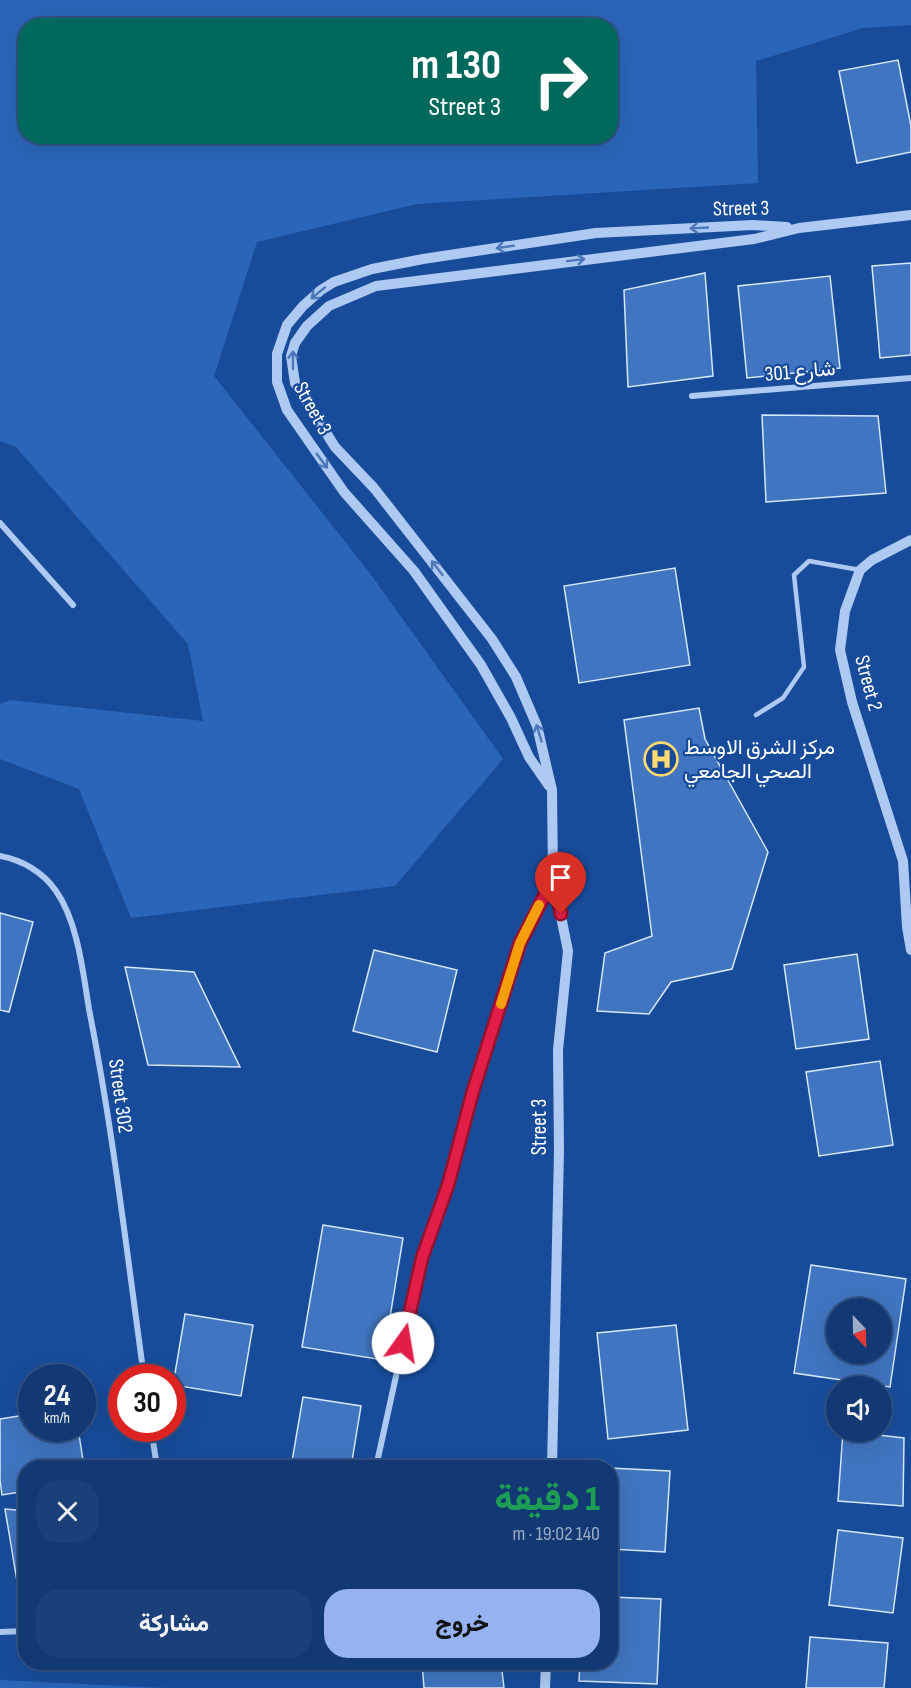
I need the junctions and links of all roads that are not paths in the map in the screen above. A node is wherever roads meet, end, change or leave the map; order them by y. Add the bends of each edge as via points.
1 (911, 214) edge
2 (799, 228) junction
3 (911, 378) edge
4 (692, 396) dead end
5 (0, 523) edge
6 (911, 540) edge
7 (860, 570) junction
8 (73, 605) dead end
9 (756, 715) dead end
10 (552, 790) junction
11 (0, 856) edge
12 (907, 859) edge
13 (554, 877) junction
14 (911, 950) edge
15 (142, 1364) edge
16 (154, 1442) edge
17 (157, 1460) edge
18 (378, 1460) edge
19 (552, 1460) edge
20 (18, 1631) edge
21 (0, 1632) edge
22 (546, 1670) edge
23 (545, 1688) edge

1 - 2 street, Street 3
10 -> 2 street, Street 3 via 537,726 516,677 449,583 374,488 335,447 311,411 295,383 291,356 295,343 329,306 376,286 754,239
2 -> 10 street, Street 3 via 753,225 596,233 423,259 372,269 334,282 303,306 287,326 277,354 277,382 287,410 344,492 414,571 474,656 529,757
3 - 4 street, شارع 301
5 - 8 street
6 - 7 street
7 - 9 lane via 809,561 794,575 804,667 783,698
7 - 12 street, Street 2 via 845,611 840,650 852,702
10 - 13 street, Street 3
11 - 15 street, Street 302 via 30,867 45,878 57,892 74,933 100,1063
12 - 14 street, Street 2
13 - 18 street via 520,943 448,1185 422,1258
13 - 19 street, Street 3 via 568,951 558,1050
16 - 17 street
20 - 21 street
22 - 23 street

